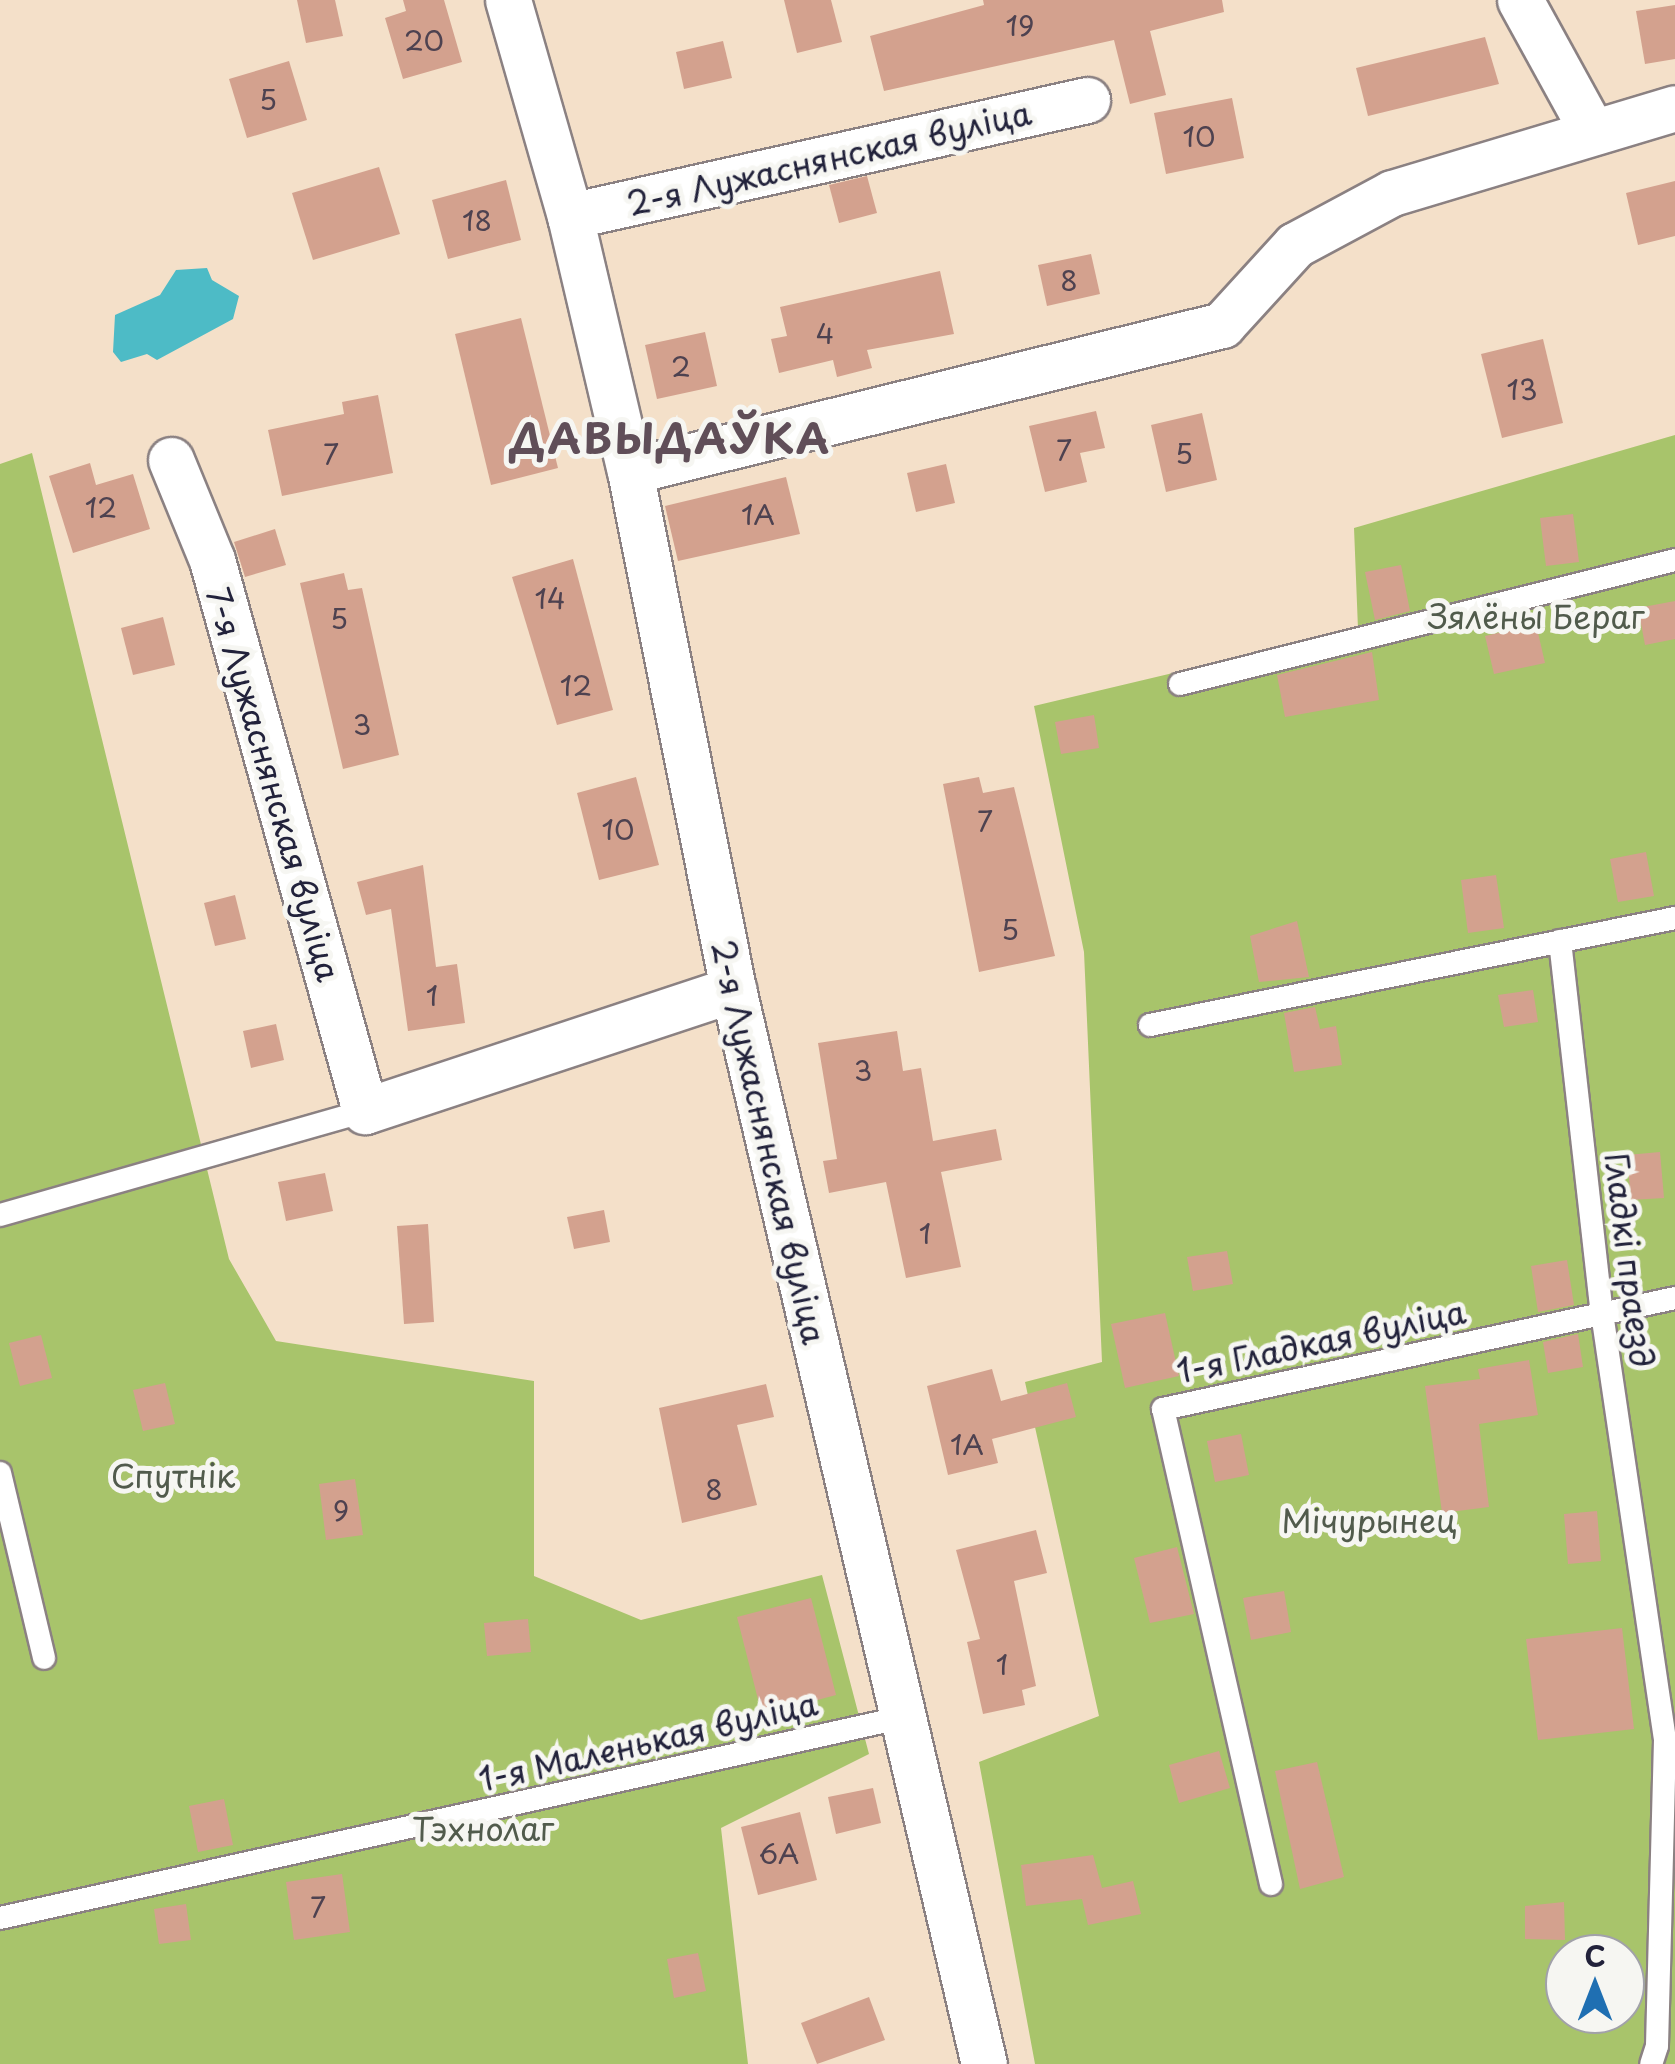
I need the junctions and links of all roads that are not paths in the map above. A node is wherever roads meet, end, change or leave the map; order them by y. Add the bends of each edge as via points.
1 (508, 0) edge
2 (1520, 0) edge
3 (1087, 100) dead end
4 (1675, 108) edge
5 (1591, 129) junction
6 (570, 216) junction
7 (171, 460) dead end
8 (630, 470) junction
9 (1675, 560) edge
10 (1180, 684) dead end
11 (1675, 918) edge
12 (1560, 941) junction
13 (733, 989) junction
14 (1150, 1025) dead end
15 (365, 1112) junction
16 (0, 1215) edge
17 (1675, 1298) edge
18 (1602, 1313) junction
19 (0, 1474) edge
20 (44, 1658) dead end
21 (900, 1718) junction
22 (1270, 1884) dead end
23 (0, 1918) edge
24 (984, 2064) edge
25 (1651, 2064) edge

1 - 6 street, 2-я Лужаснянская вуліца
2 - 5 street
3 - 6 street, 2-я Лужаснянская вуліца
4 - 5 street
5 - 8 street via 1392,193 1327,227 1295,244 1222,325
6 - 8 street, 2-я Лужаснянская вуліца
7 - 15 street, 7-я Лужаснянская вуліца via 212,560
8 - 13 street, 2-я Лужаснянская вуліца
9 - 10 lane
11 - 12 lane
12 - 14 lane
12 - 18 lane, Гладкі праезд
13 - 15 street
13 - 21 street, 2-я Лужаснянская вуліца
15 - 16 lane
17 - 18 lane, 1-я Гладкая вуліца
18 - 22 lane, 1-я Гладкая вуліца via 1163,1409
18 - 25 lane, Гладкі праезд via 1665,1740 1657,2046
19 - 20 lane
21 - 23 lane, 1-я Маленькая вуліца
21 - 24 street, 2-я Лужаснянская вуліца

